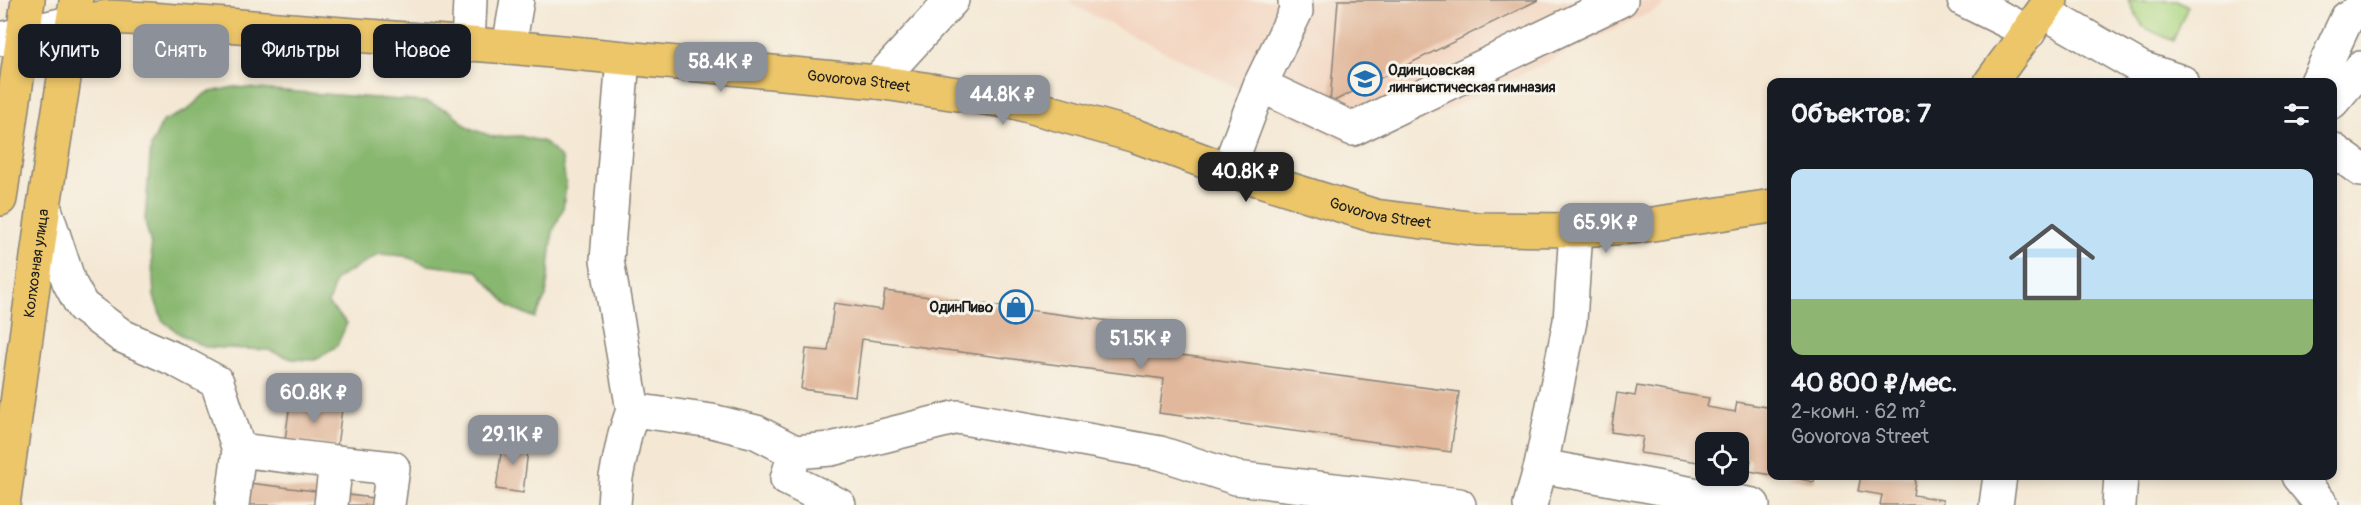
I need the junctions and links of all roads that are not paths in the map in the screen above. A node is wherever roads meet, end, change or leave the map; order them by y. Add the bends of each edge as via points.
1 (28, 0) edge
2 (470, 0) edge
3 (517, 0) edge
4 (952, 0) edge
5 (1295, 0) edge
6 (1621, 0) edge
7 (1964, 0) edge
8 (74, 11) edge
9 (2354, 14) edge
10 (2042, 15) edge
11 (469, 24) edge
12 (12, 35) edge
13 (373, 37) edge
14 (471, 45) edge
15 (509, 48) junction
16 (623, 58) junction
17 (2361, 68) edge
18 (1994, 78) edge
19 (2170, 78) edge
20 (2319, 78) edge
21 (877, 82) junction
22 (1260, 85) junction
23 (2337, 96) edge
24 (2337, 153) edge
25 (1228, 170) junction
26 (2361, 170) edge
27 (0, 199) edge
28 (44, 206) junction
29 (1767, 207) edge
30 (1576, 230) junction
31 (633, 410) junction
32 (238, 450) junction
33 (336, 462) junction
34 (1541, 466) junction
35 (788, 479) edge
36 (1999, 480) edge
37 (2121, 480) edge
38 (2301, 480) edge
39 (3, 505) edge
40 (232, 505) edge
41 (331, 505) edge
42 (388, 505) edge
43 (614, 505) edge
44 (839, 505) edge
45 (1459, 505) edge
46 (1530, 505) edge
47 (1753, 505) edge
48 (1996, 505) edge
49 (2119, 505) edge
50 (2322, 505) edge

1 - 12 main road
2 - 11 street
3 - 15 street
4 - 21 street
5 - 22 street via 1296,11
6 - 22 street via 1353,129
7 - 10 street
8 - 12 street
8 - 13 main road, Govorova Street
8 - 28 main road, Колхозная улица
9 - 20 street
10 - 18 main road
10 - 19 street via 2140,68
12 - 27 main road
14 - 15 main road, Govorova Street
15 - 16 main road, Govorova Street
16 - 21 main road, Govorova Street
16 - 31 street via 607,260
17 - 23 street
21 - 25 main road, Govorova Street via 1018,103 1136,136
22 - 25 street
24 - 26 street
25 - 30 main road, Govorova Street via 1375,216 1478,229
28 - 32 street via 69,282 82,306 122,336 217,382
28 - 39 main road, Колхозная улица
29 - 30 main road, Govorova Street via 1633,227
30 - 34 street via 1570,321
31 - 35 street via 712,421 756,432
31 - 43 street via 622,445
32 - 33 street
32 - 40 street
33 - 41 street
33 - 42 street via 393,468
34 - 46 street
34 - 47 street
35 - 44 street
35 - 45 street via 831,449 958,417 1160,453 1236,478
36 - 48 street
37 - 49 street
38 - 50 street

